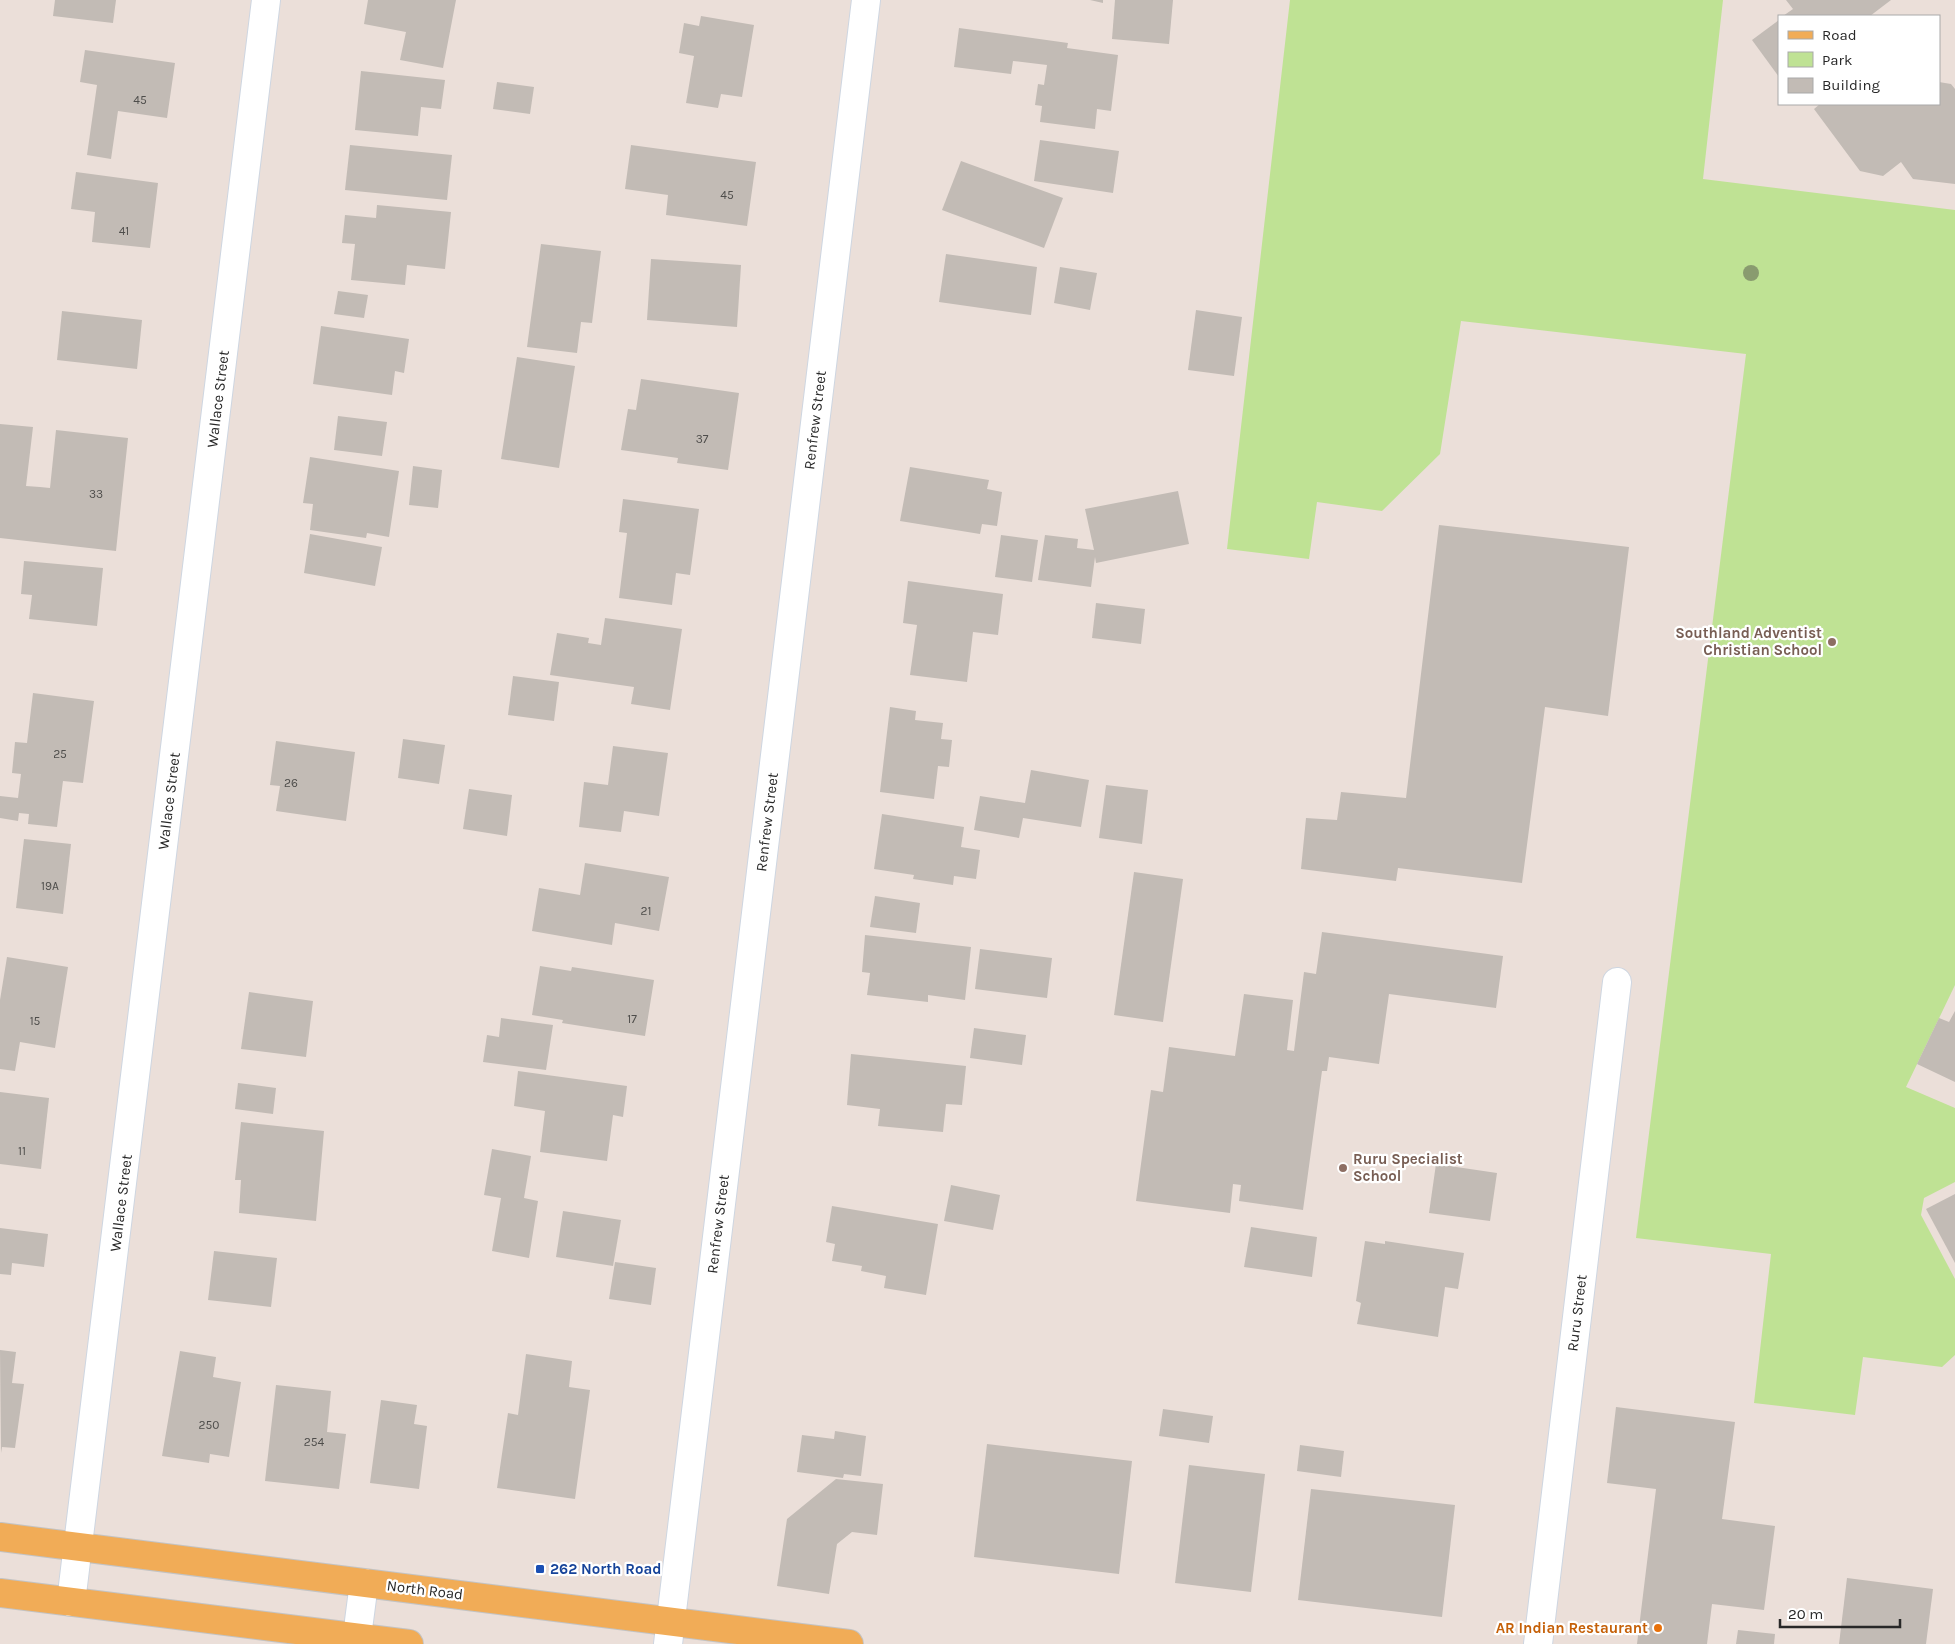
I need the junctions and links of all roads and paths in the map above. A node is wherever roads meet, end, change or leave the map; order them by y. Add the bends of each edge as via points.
1 (266, 0) edge
2 (866, 0) edge
3 (1617, 982) dead end
4 (0, 1536) edge
5 (79, 1547) junction
6 (364, 1582) junction
7 (0, 1593) edge
8 (71, 1602) junction
9 (669, 1633) edge
10 (356, 1641) edge
11 (409, 1644) edge
12 (849, 1644) edge
13 (1538, 1644) edge

1 - 5 street, Wallace Street
2 - 9 street, Renfrew Street
3 - 13 street, Ruru Street
4 - 5 main road, North Road
5 - 6 main road, North Road
5 - 8 street, Wallace Street
6 - 9 main road, North Road
6 - 10 street
7 - 8 main road
8 - 10 main road
9 - 12 main road, North Road
10 - 11 main road

